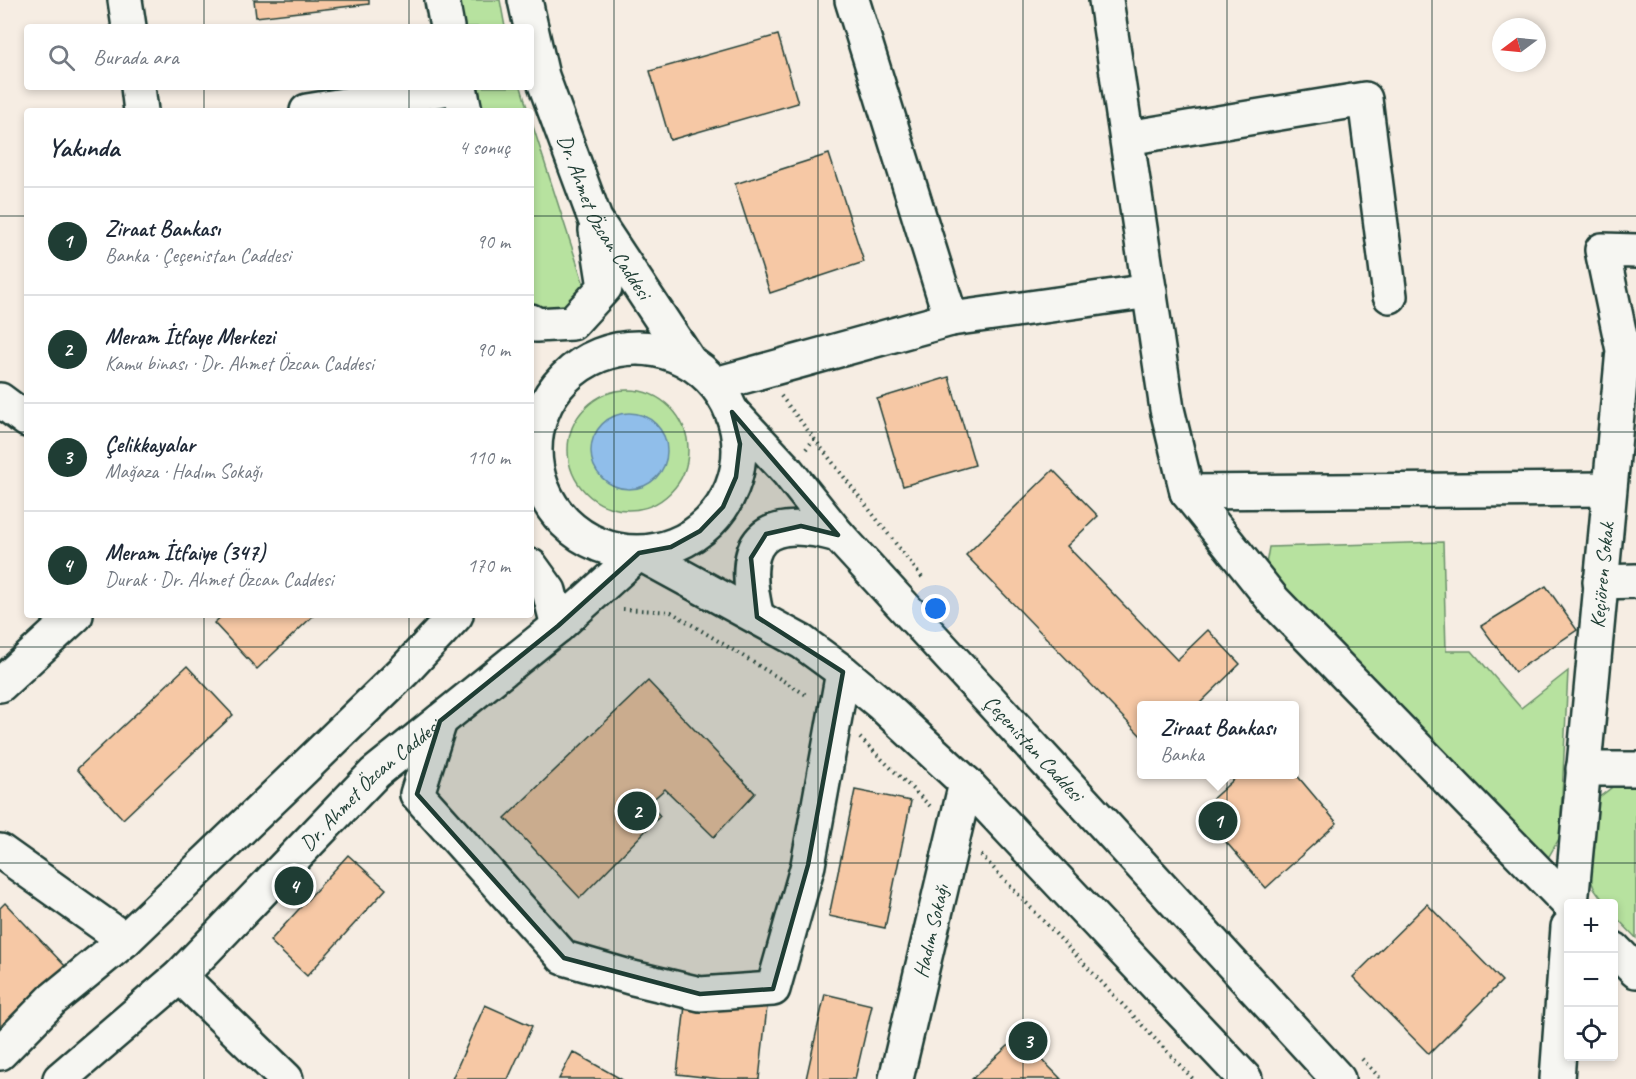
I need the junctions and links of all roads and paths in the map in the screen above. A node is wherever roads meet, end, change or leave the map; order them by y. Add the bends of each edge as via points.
1 (125, 0) edge
2 (442, 0) edge
3 (525, 0) edge
4 (852, 0) edge
5 (1106, 0) edge
6 (129, 24) edge
7 (446, 24) edge
8 (530, 24) edge
9 (534, 41) edge
10 (138, 90) edge
11 (439, 90) edge
12 (459, 90) edge
13 (141, 108) edge
14 (326, 108) edge
15 (464, 108) edge
16 (1127, 138) junction
17 (595, 219) junction
18 (1636, 251) edge
19 (1150, 291) junction
20 (1390, 296) dead end
21 (951, 319) junction
22 (534, 323) edge
23 (689, 361) junction
24 (761, 373) junction
25 (716, 384) junction
26 (0, 400) edge
27 (732, 412) junction
28 (1626, 414) edge
29 (24, 418) edge
30 (534, 439) edge
31 (534, 454) edge
32 (1609, 489) junction
33 (1187, 492) junction
34 (838, 535) junction
35 (639, 552) junction
36 (534, 570) edge
37 (1636, 581) edge
38 (1600, 582) junction
39 (927, 584) dead end
40 (616, 611) dead end
41 (757, 617) junction
42 (73, 618) edge
43 (453, 618) edge
44 (558, 626) junction
45 (843, 672) junction
46 (0, 685) edge
47 (834, 713) junction
48 (440, 721) junction
49 (1583, 769) junction
50 (1636, 769) edge
51 (966, 783) junction
52 (956, 831) junction
53 (0, 851) edge
54 (1566, 899) edge
55 (1570, 899) edge
56 (125, 940) junction
57 (1567, 953) edge
58 (1618, 953) edge
59 (1636, 971) edge
60 (180, 976) junction
61 (0, 1053) edge
62 (1348, 1066) edge
63 (60, 1079) edge
64 (286, 1079) edge
65 (896, 1079) edge
66 (1193, 1079) edge
67 (1245, 1079) edge
68 (1382, 1079) edge
69 (1557, 1079) edge

1 - 6 street
2 - 7 street
3 - 8 street, Dr. Ahmet Özcan Caddesi
4 - 21 street
5 - 16 street
9 - 17 street, Dr. Ahmet Özcan Caddesi via 542,76
10 - 13 street
11 - 14 street
12 - 15 street
16 - 19 street
16 - 20 street via 1365,99
17 - 22 street via 605,287 572,323
17 - 23 street, Dr. Ahmet Özcan Caddesi
18 - 28 street, Keçiören Sokak via 1602,250 1623,350
19 - 21 street
19 - 33 street via 1167,409
21 - 24 street
23 - 25 street
23 - 30 street via 656,349 621,349 588,360 560,382 542,412
24 - 25 street
24 - 39 path
25 - 27 street
26 - 29 street
27 - 34 street, Çeçenistan Caddesi via 787,471
27 - 35 street via 740,444 736,477 723,507 700,531 671,547
28 - 32 street, Keçiören Sokak
31 - 35 street via 540,480 554,509 577,533 606,548
32 - 33 street
32 - 38 street, Keçiören Sokak
33 - 54 street via 1274,601
34 - 41 street via 801,526 766,534 751,558 749,576
34 - 62 street, Çeçenistan Caddesi
35 - 41 street
35 - 44 street, Dr. Ahmet Özcan Caddesi
36 - 44 street via 549,591
37 - 38 street
38 - 49 street, Keçiören Sokak
40 - 47 path via 671,612
41 - 45 street via 802,642
42 - 46 street
43 - 56 street
44 - 48 street, Dr. Ahmet Özcan Caddesi
45 - 47 street
45 - 51 street
47 - 48 street via 808,865 773,989 700,994 564,958 417,794
47 - 52 path
48 - 60 street, Dr. Ahmet Özcan Caddesi via 375,773
49 - 50 street
49 - 55 street, Keçiören Sokak
51 - 52 street, Hadım Sokağı
51 - 67 street
52 - 65 street, Hadım Sokağı
52 - 66 path
53 - 56 street
56 - 61 street via 53,999
57 - 69 street
58 - 59 street
60 - 63 street, Dr. Ahmet Özcan Caddesi
60 - 64 street
62 - 68 path

